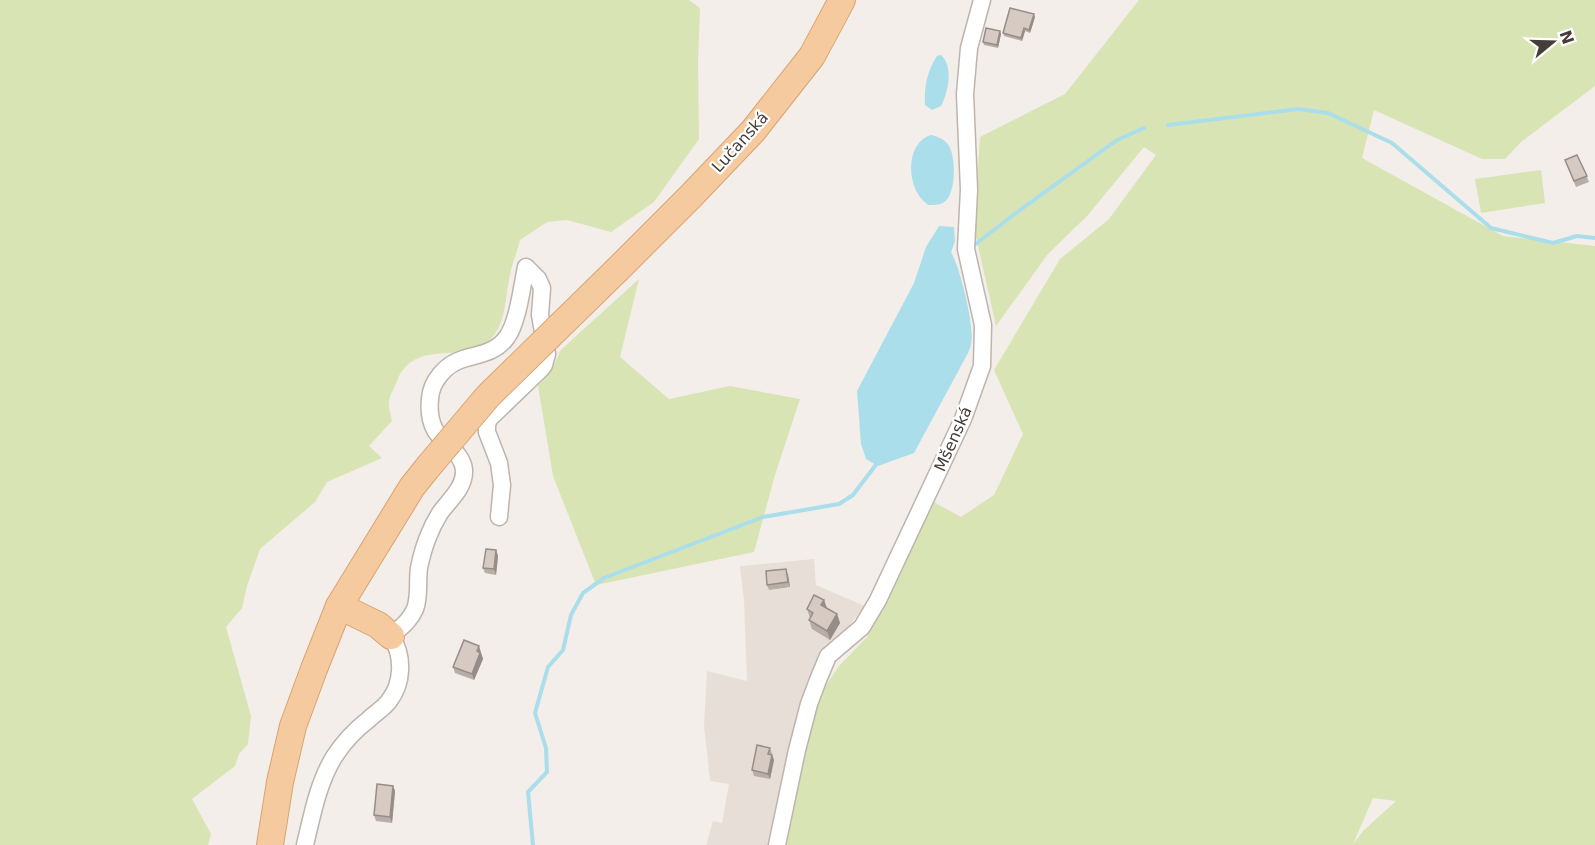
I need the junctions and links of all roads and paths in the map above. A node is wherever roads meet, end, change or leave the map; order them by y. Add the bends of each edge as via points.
1 (842, 0) edge
2 (982, 0) edge
3 (499, 518) dead end
4 (339, 606) junction
5 (391, 636) junction
6 (270, 845) edge
7 (305, 845) edge
8 (777, 845) edge

1 - 4 main road, Lučanská, bridge via 812,56 753,130 488,396 428,467
2 - 8 street, Mšenská via 969,48 964,94 969,190 966,249 983,325 982,366 963,419 878,600 862,627 828,656 809,704
3 - 5 street via 502,485 499,463 487,432 489,419 541,369 547,354 540,315 541,283 526,267 507,337 487,353 454,362 435,381 430,398 431,420 459,457 464,473 462,484 441,512 425,544 415,608 410,619
4 - 5 main road via 378,625
4 - 6 main road, Lučanská via 293,726
5 - 7 street via 400,656 398,685 391,699 352,735 333,759

